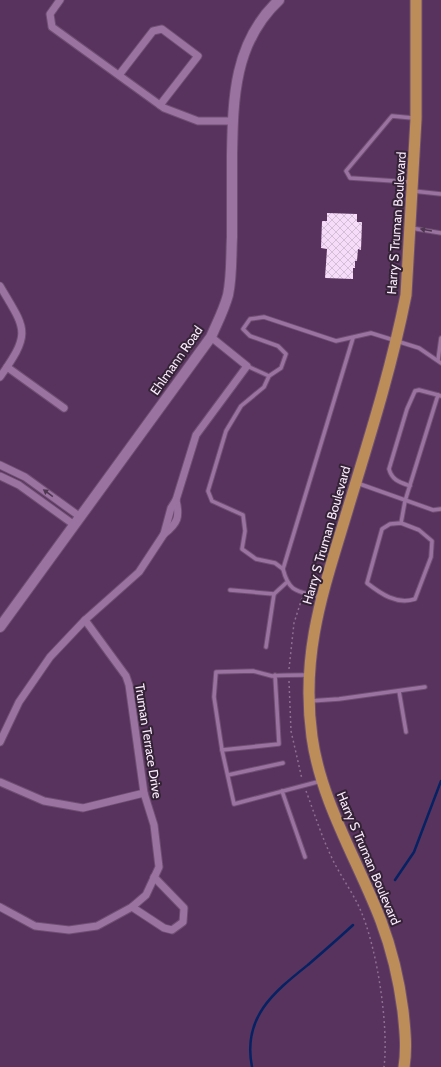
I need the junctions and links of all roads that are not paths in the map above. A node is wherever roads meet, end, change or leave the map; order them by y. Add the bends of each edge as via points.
1 (60, 0) edge
2 (279, 0) edge
3 (416, 0) edge
4 (119, 75) junction
5 (160, 105) junction
6 (416, 118) junction
7 (233, 121) junction
8 (413, 186) junction
9 (441, 194) edge
10 (411, 228) junction
11 (441, 233) edge
12 (0, 286) edge
13 (211, 337) junction
14 (352, 338) junction
15 (441, 338) edge
16 (395, 341) junction
17 (440, 362) edge
18 (247, 366) junction
19 (7, 367) junction
20 (269, 376) junction
21 (0, 377) edge
22 (439, 395) edge
23 (64, 408) dead end
24 (0, 465) edge
25 (0, 476) edge
26 (356, 482) junction
27 (410, 486) junction
28 (405, 501) junction
29 (441, 509) edge
30 (76, 520) junction
31 (401, 522) junction
32 (283, 569) junction
33 (286, 583) junction
34 (230, 590) dead end
35 (274, 594) junction
36 (320, 597) junction
37 (84, 620) junction
38 (0, 627) edge
39 (266, 647) dead end
40 (309, 675) junction
41 (275, 676) junction
42 (425, 687) dead end
43 (399, 691) junction
44 (309, 701) junction
45 (406, 732) dead end
46 (0, 742) edge
47 (222, 750) junction
48 (284, 763) dead end
49 (228, 775) junction
50 (322, 780) junction
51 (0, 782) edge
52 (282, 791) junction
53 (144, 792) junction
54 (305, 857) dead end
55 (154, 877) junction
56 (0, 907) edge
57 (132, 907) junction
58 (404, 1067) edge

1 - 4 street via 50,14 52,26
2 - 7 street, Ehlmann Road via 258,25 245,48 237,74
3 - 6 main road, Harry S Truman Boulevard
4 - 5 street
4 - 5 street via 153,31 162,29 198,56
5 - 7 street via 198,121
6 - 8 main road, Harry S Truman Boulevard
6 - 8 lane via 392,116 346,171 350,178
7 - 13 street, Ehlmann Road via 231,270 228,294
8 - 9 lane
8 - 10 main road, Harry S Truman Boulevard
11 -> 10 lane
10 - 16 main road, Harry S Truman Boulevard via 406,295
12 - 19 street via 21,323 23,338
13 - 18 street
13 - 30 street, Ehlmann Road
14 - 16 lane via 371,333
14 - 20 lane via 336,341 264,316 250,319 243,328 250,336 278,346 286,354 281,368
14 - 32 lane
15 - 17 lane
16 - 17 lane via 419,348
16 - 26 main road, Harry S Truman Boulevard
18 - 20 lane
18 - 37 street via 196,435 164,534 139,572
19 - 21 street
19 - 23 street
20 - 32 lane via 264,387 241,406 226,431 208,490 212,500 244,515 242,549
22 - 27 lane
22 - 27 lane via 415,391 406,409 389,469 391,476
30 -> 24 street via 25,477
25 - 30 street
26 - 28 lane
26 - 36 main road, Harry S Truman Boulevard
27 - 28 lane
28 - 29 lane via 433,510
28 - 31 lane
30 - 38 street, Ehlmann Road
31 - 31 lane via 382,529 367,583 384,595 406,602 415,600 430,557 432,541 419,530
32 - 33 lane
33 - 35 lane
33 - 36 lane via 301,592
34 - 35 lane
35 - 39 lane
36 - 40 main road, Harry S Truman Boulevard
37 - 46 street via 50,657 19,702
37 - 53 street, Truman Terrace Drive via 128,681
40 - 41 lane
40 - 44 main road, Harry S Truman Boulevard
41 - 47 lane via 279,744
41 - 47 lane via 254,672 216,672 214,697
42 - 43 lane
43 - 44 lane
43 - 45 lane
44 - 50 main road, Harry S Truman Boulevard via 312,738
47 - 49 lane
48 - 49 lane
49 - 52 lane via 234,804
50 - 52 lane
50 - 58 main road, Harry S Truman Boulevard via 392,955 406,1036
51 - 53 street via 44,801 83,808
52 - 54 lane
53 - 55 street, Truman Terrace Drive via 154,825 159,867
55 - 57 street, Truman Terrace Drive via 146,895
55 - 57 street via 184,908 184,922 172,930 164,928
56 - 57 street, Truman Terrace Drive via 35,926 68,930 97,926

